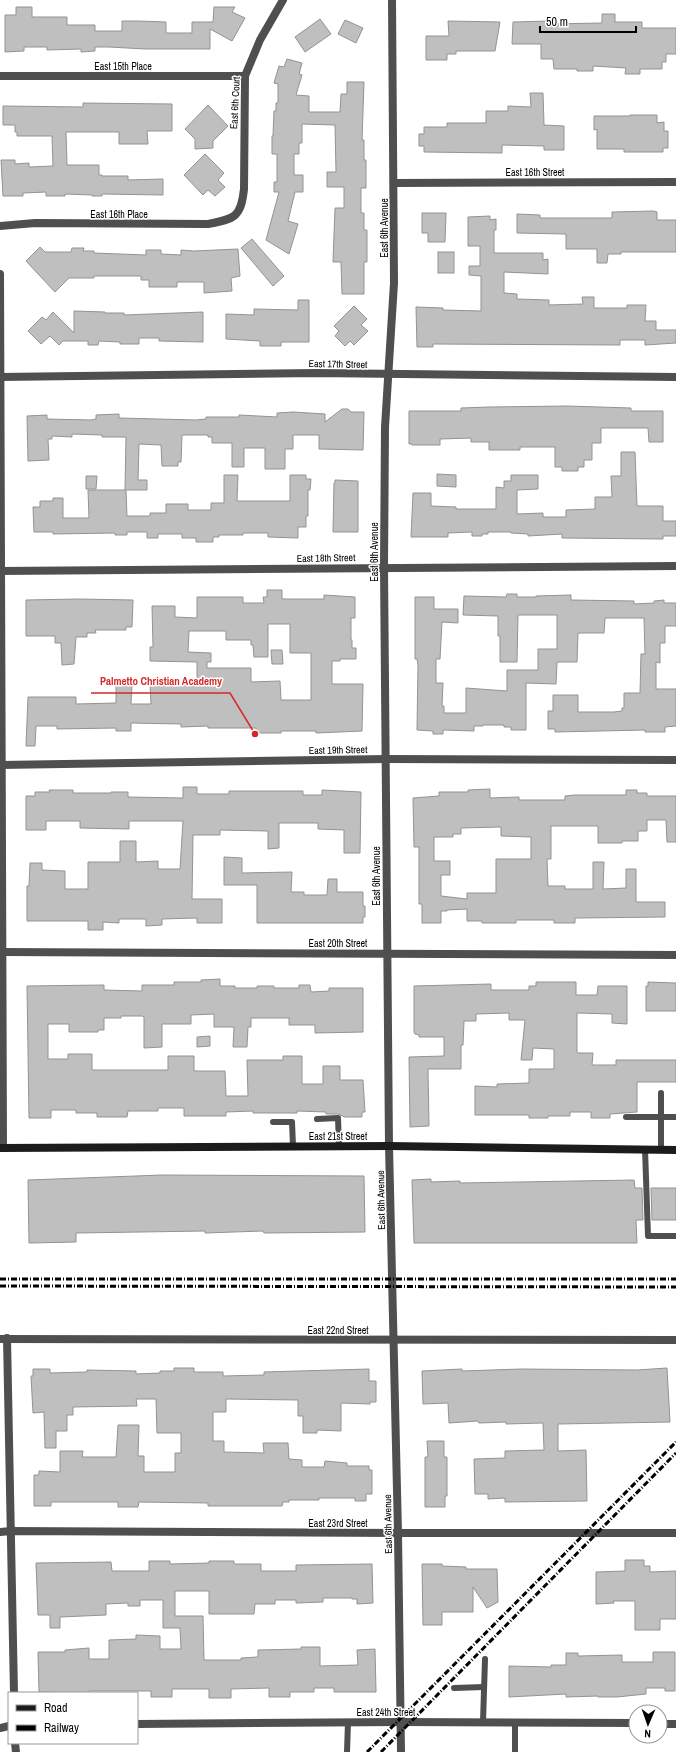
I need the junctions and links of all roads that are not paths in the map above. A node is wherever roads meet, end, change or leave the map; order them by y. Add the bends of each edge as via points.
1 (283, 0) edge
2 (392, 0) edge
3 (0, 76) edge
4 (245, 76) junction
5 (394, 182) junction
6 (676, 182) edge
7 (237, 215) joint
8 (0, 226) edge
9 (0, 274) edge
10 (389, 375) junction
11 (0, 377) edge
12 (676, 377) edge
13 (0, 430) edge
14 (676, 566) edge
15 (384, 567) junction
16 (0, 571) edge
17 (386, 759) junction
18 (676, 760) edge
19 (1, 765) edge
20 (1, 952) edge
21 (386, 953) junction
22 (676, 955) edge
23 (661, 1093) dead end
24 (661, 1116) junction
25 (676, 1116) edge
26 (626, 1117) dead end
27 (317, 1119) dead end
28 (273, 1122) dead end
29 (293, 1146) junction
30 (339, 1146) junction
31 (389, 1146) junction
32 (1, 1148) edge
33 (645, 1149) junction
34 (661, 1149) junction
35 (676, 1150) edge
36 (676, 1236) edge
37 (3, 1338) edge
38 (394, 1340) junction
39 (676, 1340) edge
40 (11, 1531) junction
41 (0, 1532) edge
42 (398, 1533) junction
43 (676, 1533) edge
44 (486, 1659) dead end
45 (484, 1687) junction
46 (454, 1688) dead end
47 (14, 1692) edge
48 (348, 1722) junction
49 (400, 1722) junction
50 (483, 1722) junction
51 (515, 1722) junction
52 (628, 1723) edge
53 (138, 1724) edge
54 (347, 1752) edge
55 (402, 1752) edge
56 (515, 1752) edge

1 - 4 street, East 6th Court via 260,40
2 - 5 street, East 6th Avenue
3 - 4 street, East 15th Place
4 - 7 street, East 6th Court via 244,188 242,205
5 - 6 street, East 16th Street
5 - 10 street, East 6th Avenue via 394,283
7 - 8 street, East 16th Place via 225,221 208,224 35,223
9 - 11 street
10 - 11 street, East 17th Street via 317,373
10 - 12 street, East 17th Street
10 - 15 street, East 6th Avenue via 384,427
11 - 13 street
13 - 16 street
14 - 15 street, East 18th Street
15 - 16 street, East 18th Street
15 - 17 street, East 6th Avenue
16 - 19 street
17 - 18 street, East 19th Street
17 - 19 street, East 19th Street
17 - 21 street, East 6th Avenue
19 - 20 street
20 - 21 street, East 20th Street
20 - 32 street
21 - 22 street, East 20th Street
21 - 31 street, East 6th Avenue
23 - 24 lane
24 - 25 lane
24 - 26 lane
24 - 34 lane
27 - 30 lane via 338,1118
28 - 29 lane via 292,1122
29 - 30 main road, East 21st Street
29 - 32 main road, East 21st Street
30 - 31 main road, East 21st Street
31 - 33 main road, East 21st Street
31 - 38 street, East 6th Avenue
33 - 34 main road, East 21st Street
33 - 36 lane via 648,1236
34 - 35 main road, East 21st Street
37 - 38 street, East 22nd Street
37 - 40 street
38 - 39 street, East 22nd Street
38 - 42 street, East 6th Avenue
40 - 41 street, East 23rd Street
40 - 42 street, East 23rd Street
40 - 47 street
42 - 43 street, East 23rd Street
42 - 49 street, East 6th Avenue
44 - 45 lane
45 - 46 lane
45 - 50 lane
48 - 49 street, East 24th Street
48 - 53 street, East 24th Street
48 - 54 lane
49 - 50 street, East 24th Street
49 - 55 street, East 6th Avenue
50 - 51 street, East 24th Street
51 - 52 street, East 24th Street
51 - 56 lane

